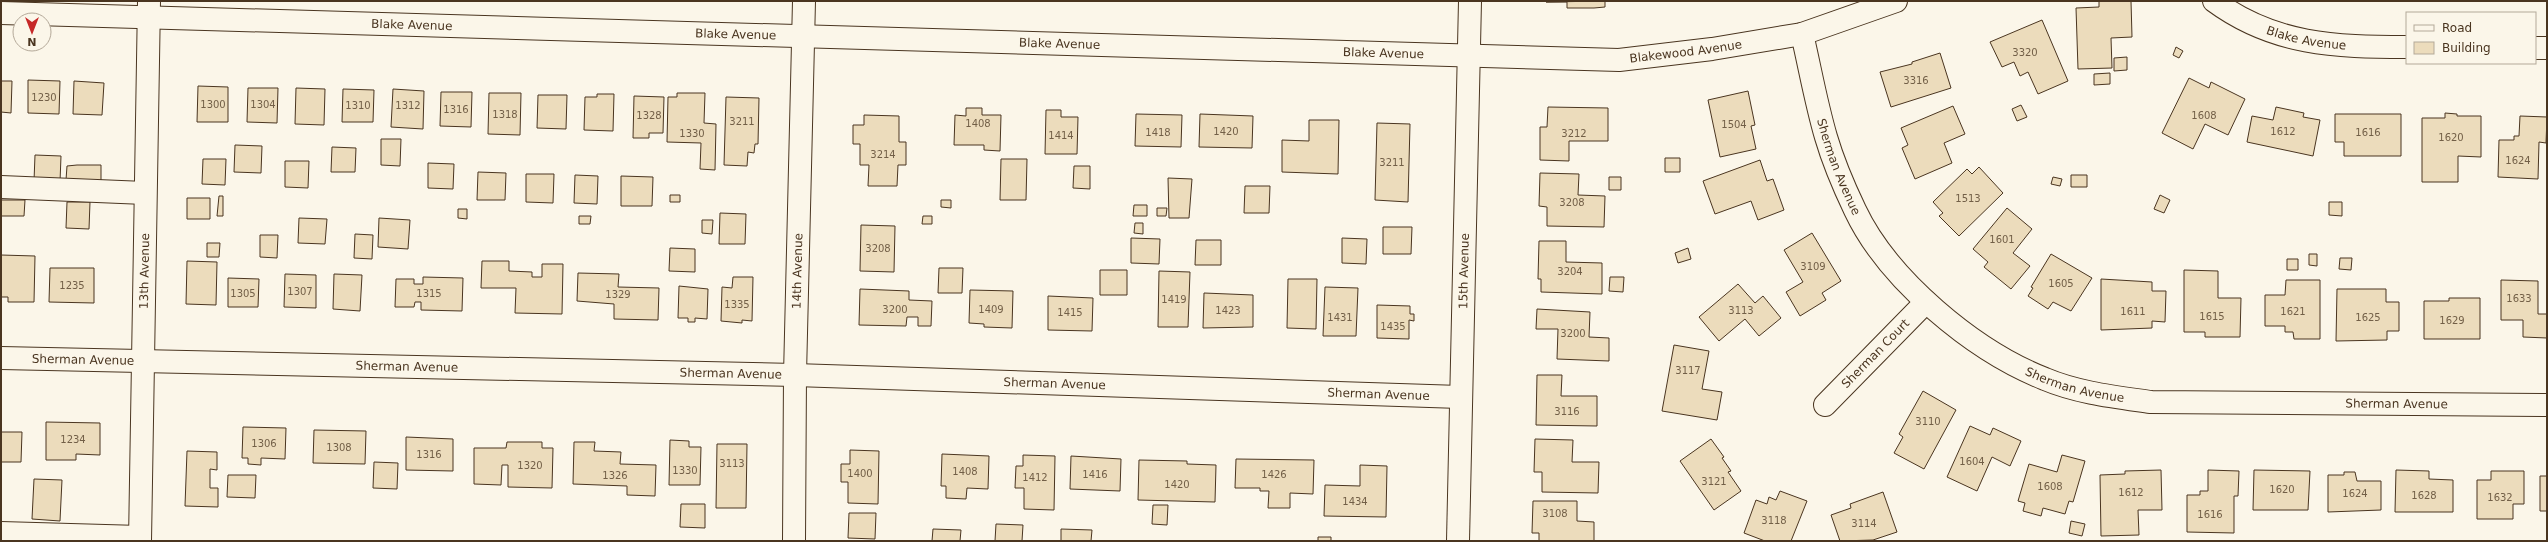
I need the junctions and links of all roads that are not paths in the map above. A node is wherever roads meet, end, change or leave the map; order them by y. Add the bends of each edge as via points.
1 (804, 1) edge
2 (1470, 1) edge
3 (1896, 1) edge
4 (2214, 1) edge
5 (148, 9) edge
6 (1, 13) edge
7 (1802, 34) junction
8 (803, 38) junction
9 (2406, 47) edge
10 (2536, 48) edge
11 (2547, 48) edge
12 (1470, 56) junction
13 (1, 187) edge
14 (145, 193) junction
15 (1926, 302) junction
16 (1, 358) edge
17 (142, 361) junction
18 (795, 375) junction
19 (1460, 397) junction
20 (1825, 405) dead end
21 (2547, 405) edge
22 (1, 533) edge
23 (140, 539) edge
24 (794, 541) edge
25 (1458, 541) edge

1 - 8 street, 14th Avenue
2 - 12 street, 15th Avenue
3 - 7 street, Blakewood Avenue
4 - 9 street, Blake Avenue via 2237,17 2291,39 2354,47
5 - 6 street, Blake Avenue
5 - 8 street, Blake Avenue
5 - 14 street, 13th Avenue
7 - 12 street, Blakewood Avenue via 1712,49 1619,60
7 - 15 street, Sherman Avenue via 1826,138 1856,211 1887,259
8 - 12 street, Blake Avenue
8 - 18 street, 14th Avenue
10 - 11 street
12 - 19 street, 15th Avenue
13 - 14 street
14 - 17 street, 13th Avenue
15 - 20 street, Sherman Court
15 - 21 street, Sherman Avenue via 1987,351 2045,380 2098,394 2151,402
16 - 17 street, Sherman Avenue
17 - 18 street, Sherman Avenue
17 - 23 street, 13th Avenue
18 - 19 street, Sherman Avenue
18 - 24 street, 14th Avenue
19 - 25 street, 15th Avenue
22 - 23 street

